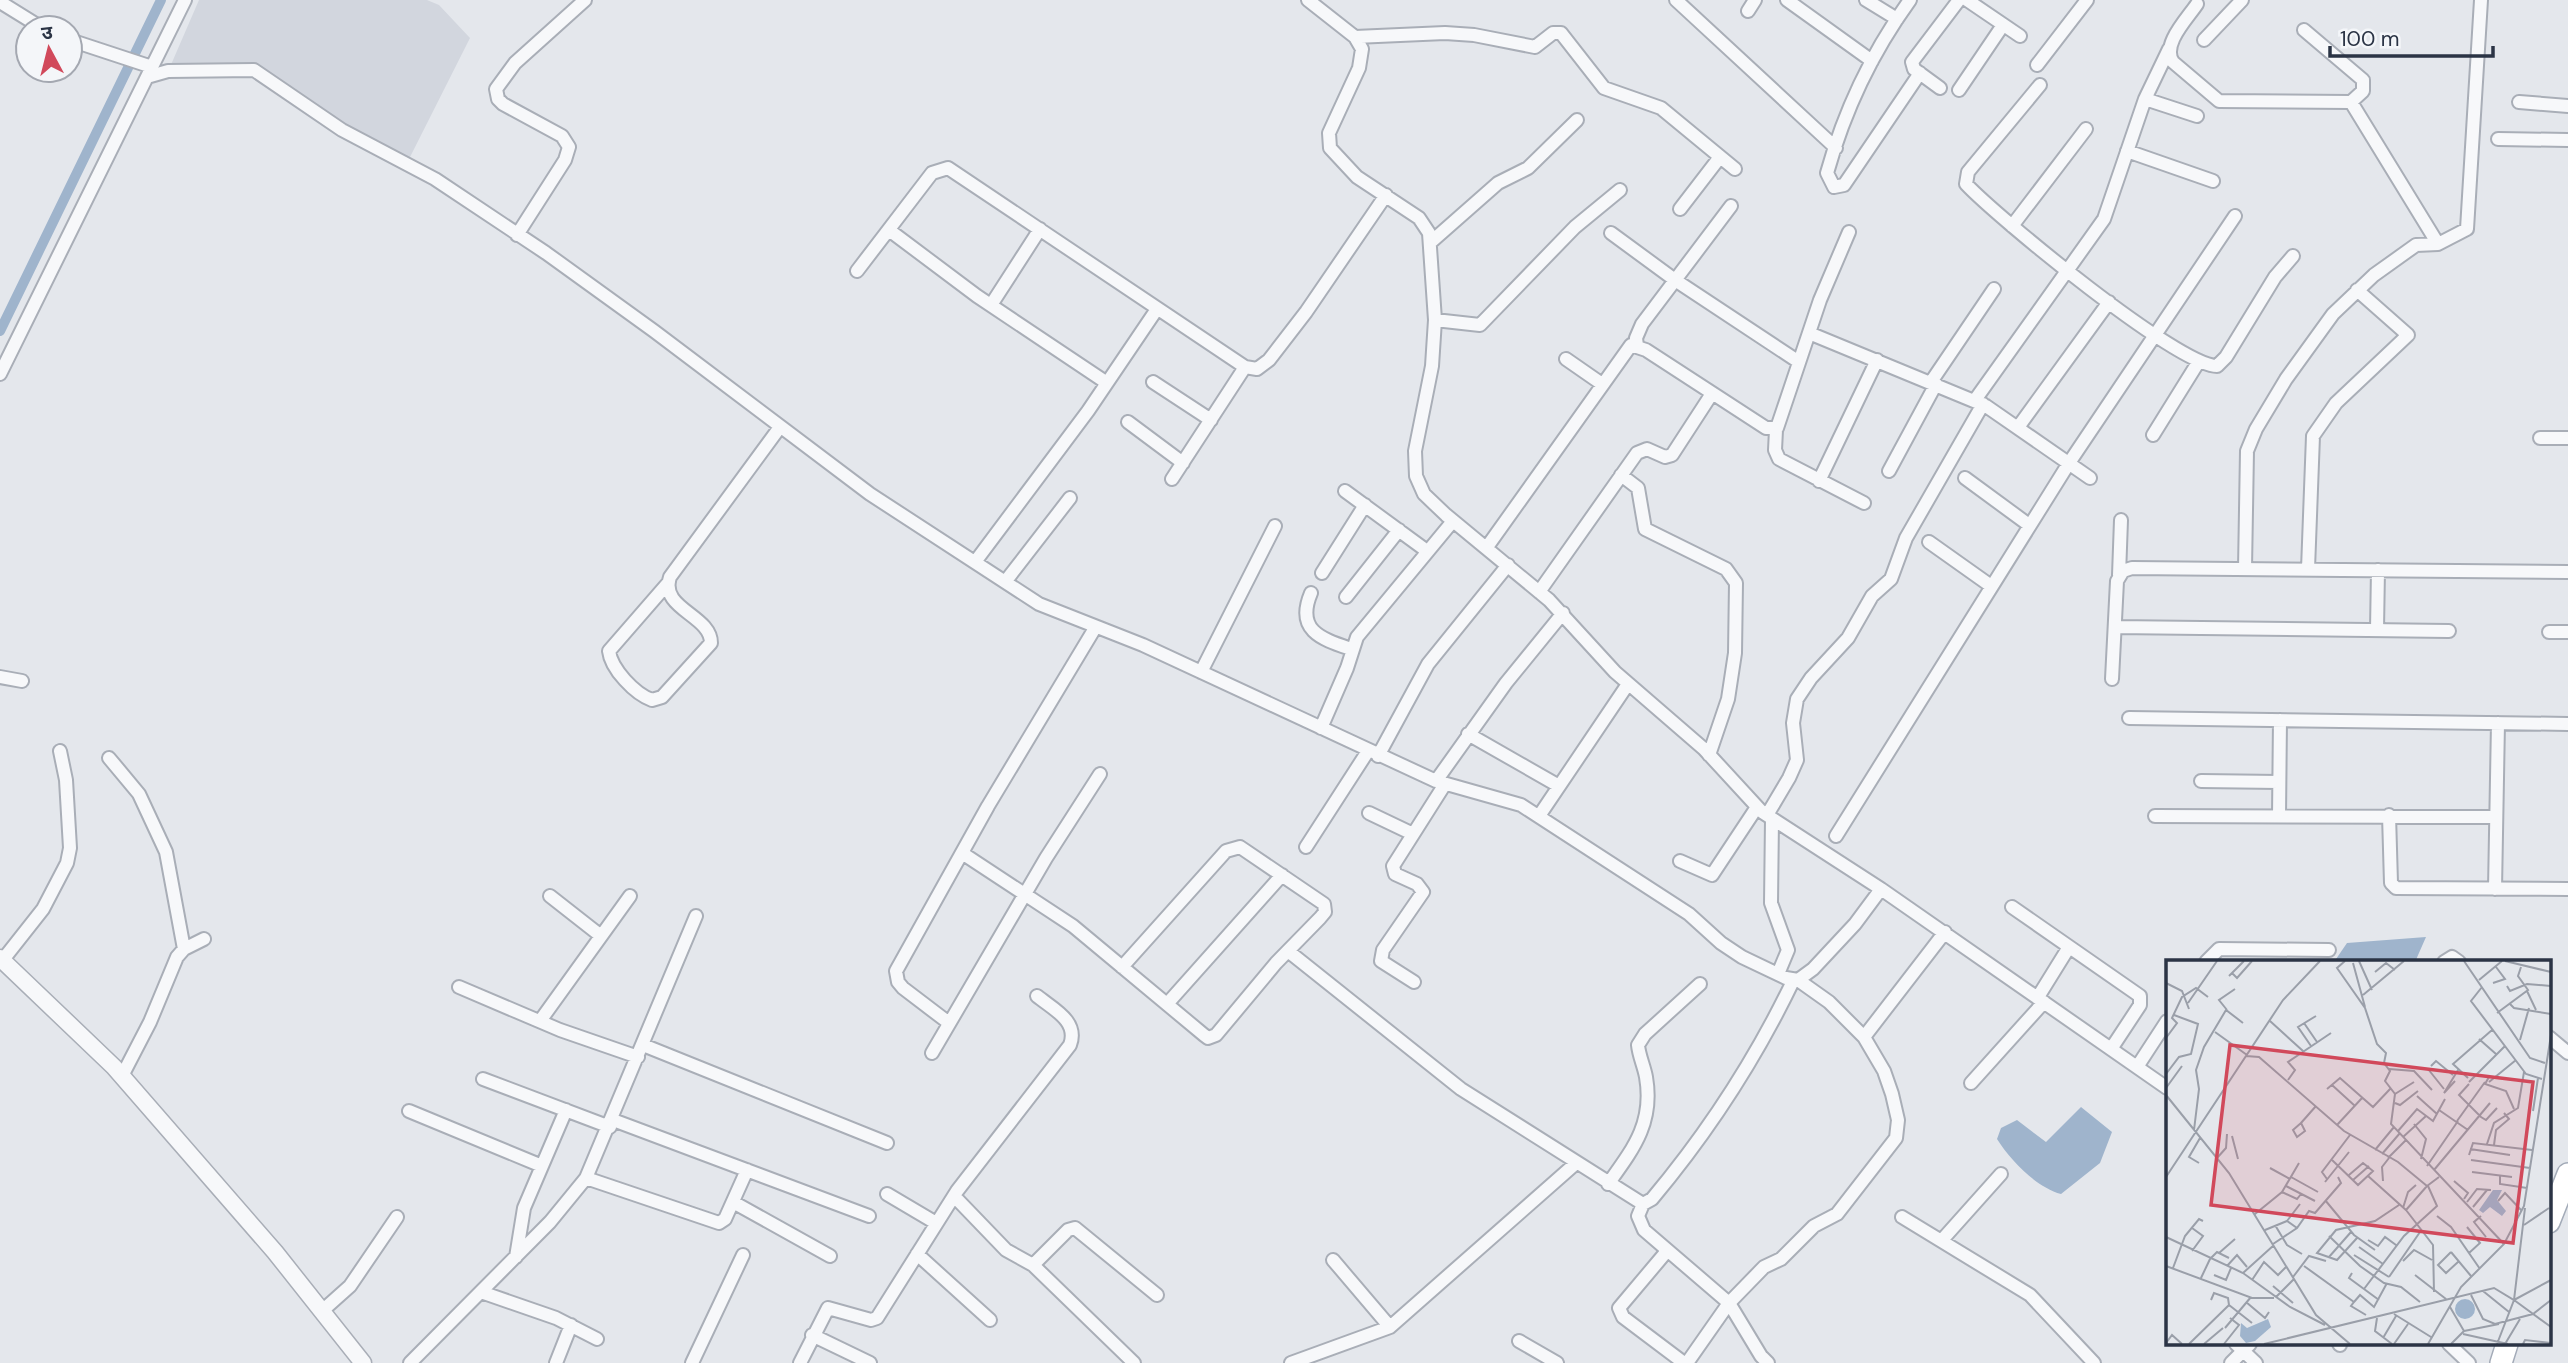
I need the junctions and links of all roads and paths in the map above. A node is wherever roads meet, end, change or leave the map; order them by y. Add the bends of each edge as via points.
1 (185, 0) edge
2 (585, 0) edge
3 (1308, 0) edge
4 (1676, 0) edge
5 (1787, 0) edge
6 (1866, 0) edge
7 (1910, 0) edge
8 (1959, 0) edge
9 (1967, 0) edge
10 (2087, 0) edge
11 (2242, 0) edge
12 (2481, 0) edge
13 (0, 2) edge
14 (2197, 4) dead end
15 (19, 14) edge
16 (1897, 19) junction
17 (2003, 24) junction
18 (2304, 30) dead end
19 (2020, 36) dead end
20 (1355, 37) junction
21 (2204, 40) dead end
22 (84, 45) edge
23 (2169, 49) junction
24 (1872, 61) junction
25 (2037, 65) dead end
26 (148, 69) junction
27 (1920, 73) junction
28 (2040, 85) dead end
29 (1940, 88) dead end
30 (1959, 90) dead end
31 (2145, 99) junction
32 (2351, 102) junction
33 (2519, 103) dead end
34 (2568, 106) edge
35 (2197, 116) dead end
36 (1577, 121) dead end
37 (2086, 129) dead end
38 (2498, 139) dead end
39 (2568, 140) edge
40 (1836, 148) junction
41 (2127, 151) junction
42 (1720, 157) junction
43 (1735, 169) dead end
44 (2213, 181) dead end
45 (1620, 190) dead end
46 (1386, 195) junction
47 (1731, 206) dead end
48 (1679, 209) dead end
49 (2235, 216) dead end
50 (2012, 226) junction
51 (1040, 229) junction
52 (889, 230) junction
53 (1849, 232) dead end
54 (1611, 233) dead end
55 (517, 235) junction
56 (1431, 242) junction
57 (2438, 244) junction
58 (2293, 256) dead end
59 (857, 271) dead end
60 (2067, 273) junction
61 (1675, 280) junction
62 (1994, 289) dead end
63 (2357, 289) junction
64 (2109, 302) junction
65 (991, 305) junction
66 (1157, 309) junction
67 (1435, 320) junction
68 (1809, 333) junction
69 (2155, 334) junction
70 (1637, 346) junction
71 (1566, 359) dead end
72 (1877, 360) junction
73 (2199, 360) junction
74 (1799, 362) junction
75 (1245, 367) junction
76 (0, 374) edge
77 (1153, 382) dead end
78 (1107, 383) junction
79 (1934, 383) junction
80 (1602, 384) junction
81 (1711, 395) junction
82 (1979, 402) junction
83 (1211, 420) junction
84 (1128, 422) dead end
85 (2019, 426) junction
86 (780, 427) junction
87 (1776, 430) junction
88 (2154, 435) dead end
89 (2540, 438) dead end
90 (2568, 438) edge
91 (1183, 463) junction
92 (2069, 463) junction
93 (1889, 471) dead end
94 (1621, 475) junction
95 (1965, 478) dead end
96 (2090, 478) dead end
97 (1172, 480) dead end
98 (1819, 481) junction
99 (1345, 491) dead end
100 (1070, 498) dead end
101 (1864, 503) dead end
102 (1365, 505) junction
103 (2121, 520) dead end
104 (2029, 525) junction
105 (1275, 526) dead end
106 (1449, 526) junction
107 (1398, 530) junction
108 (1929, 542) dead end
109 (1487, 547) junction
110 (1427, 551) junction
111 (975, 562) junction
112 (1508, 565) junction
113 (2245, 569) junction
114 (2308, 569) junction
115 (2378, 570) junction
116 (2568, 572) edge
117 (1322, 573) dead end
118 (2119, 575) junction
119 (669, 582) junction
120 (1005, 582) junction
121 (1991, 586) junction
122 (1539, 592) junction
123 (1311, 593) dead end
124 (1346, 597) dead end
125 (1563, 613) junction
126 (2115, 627) junction
127 (1095, 628) junction
128 (2377, 629) junction
129 (2449, 631) dead end
130 (2549, 632) dead end
131 (2568, 632) edge
132 (1351, 649) junction
133 (1201, 672) junction
134 (0, 677) edge
135 (2112, 679) dead end
136 (22, 681) dead end
137 (1628, 684) junction
138 (2129, 718) dead end
139 (2280, 720) junction
140 (2498, 723) junction
141 (2568, 724) edge
142 (1321, 728) junction
143 (1468, 734) junction
144 (60, 751) dead end
145 (1373, 754) junction
146 (1709, 755) junction
147 (110, 758) dead end
148 (1100, 774) dead end
149 (2201, 781) dead end
150 (2279, 782) junction
151 (1441, 783) junction
152 (1559, 786) junction
153 (1369, 813) dead end
154 (1765, 814) junction
155 (1539, 816) junction
156 (2155, 816) dead end
157 (2279, 816) junction
158 (2389, 816) junction
159 (2495, 817) junction
160 (1413, 834) junction
161 (1836, 836) dead end
162 (1306, 847) dead end
163 (962, 853) junction
164 (1680, 860) dead end
165 (1282, 875) junction
166 (1881, 888) junction
167 (2495, 889) junction
168 (2568, 889) edge
169 (1025, 894) junction
170 (550, 896) dead end
171 (630, 896) dead end
172 (2012, 907) dead end
173 (696, 916) dead end
174 (1945, 932) junction
175 (601, 936) junction
176 (204, 939) dead end
177 (2069, 947) junction
178 (184, 949) junction
179 (2294, 950) junction
180 (2329, 950) dead end
181 (1288, 951) junction
182 (1, 959) edge
183 (2208, 960) edge
184 (2288, 960) edge
185 (1122, 967) junction
186 (1778, 974) junction
187 (1796, 980) junction
188 (1414, 982) dead end
189 (1700, 984) dead end
190 (459, 987) dead end
191 (1037, 996) dead end
192 (2041, 999) junction
193 (1167, 1004) junction
194 (540, 1021) junction
195 (949, 1023) junction
196 (2166, 1023) edge
197 (1864, 1037) junction
198 (2550, 1038) edge
199 (2111, 1049) junction
200 (640, 1051) junction
201 (932, 1053) dead end
202 (2568, 1053) edge
203 (2137, 1067) junction
204 (122, 1076) junction
205 (483, 1079) dead end
206 (1971, 1083) dead end
207 (2166, 1087) edge
208 (566, 1110) junction
209 (409, 1111) dead end
210 (611, 1123) junction
211 (887, 1143) dead end
212 (1575, 1164) junction
213 (541, 1166) junction
214 (747, 1170) junction
215 (2001, 1174) dead end
216 (2568, 1174) edge
217 (586, 1178) junction
218 (1608, 1184) junction
219 (887, 1194) dead end
220 (954, 1196) junction
221 (733, 1202) junction
222 (1643, 1204) junction
223 (869, 1216) dead end
224 (397, 1217) dead end
225 (1902, 1217) dead end
226 (2550, 1219) edge
227 (936, 1223) junction
228 (1942, 1240) junction
229 (1667, 1251) junction
230 (917, 1254) junction
231 (743, 1255) dead end
232 (830, 1256) dead end
233 (516, 1257) junction
234 (1334, 1260) dead end
235 (1033, 1265) junction
236 (481, 1292) junction
237 (1157, 1295) dead end
238 (1729, 1303) junction
239 (322, 1311) junction
240 (990, 1320) dead end
241 (571, 1325) junction
242 (1390, 1327) junction
243 (812, 1335) junction
244 (597, 1339) dead end
245 (1519, 1341) dead end
246 (2243, 1346) edge
247 (2451, 1346) edge
248 (2506, 1346) edge
249 (363, 1363) edge
250 (410, 1363) edge
251 (556, 1363) edge
252 (692, 1363) edge
253 (800, 1363) edge
254 (870, 1363) edge
255 (1134, 1363) edge
256 (1291, 1363) edge
257 (1558, 1363) edge
258 (1686, 1363) edge
259 (1768, 1363) edge
260 (2094, 1363) edge
261 (2231, 1363) edge
262 (2256, 1363) edge
263 (2469, 1363) edge
264 (2501, 1363) edge

1 - 26 street
2 - 55 street via 515,62 496,89 503,104 562,136 569,147
3 - 20 street
4 - 40 street
5 - 24 street
6 - 16 street
7 - 16 street
8 - 27 street via 1913,59 1912,65
9 - 17 street
10 - 25 street
11 - 21 street
12 - 57 street via 2469,224
13 - 15 street
14 - 23 street
16 - 24 street
17 - 19 street
17 - 30 street
18 - 32 street via 2363,80 2363,91
20 - 42 street via 1445,33 1535,47 1558,32 1604,88 1661,108
20 - 46 street via 1362,58 1329,133 1329,144 1357,177
22 - 26 street
23 - 31 street
23 - 32 street via 2173,62 2219,101
24 - 40 street
26 - 55 street via 254,70 342,130 435,179
26 - 76 street
27 - 29 street
27 - 40 street via 1839,188 1827,177
28 - 50 street via 1965,176 1966,184
31 - 35 street
31 - 41 street
32 - 57 street
33 - 34 street
36 - 56 street via 1528,168 1498,183
37 - 50 street
38 - 39 street
41 - 44 street
41 - 60 street via 2104,219
42 - 43 street
42 - 48 street
45 - 67 street via 1575,227 1480,325
46 - 56 street via 1419,218
46 - 75 street via 1269,360 1257,369
47 - 61 street
49 - 69 street
50 - 60 street
51 - 52 street via 948,167 932,173
51 - 65 street
51 - 66 street
52 - 59 street
52 - 65 street
53 - 68 street
54 - 61 street
55 - 86 street
56 - 67 street
57 - 63 street via 2416,244
58 - 73 street via 2221,363 2213,366
60 - 64 street
60 - 82 street
61 - 70 street via 1642,324
61 - 74 street
62 - 79 street
63 - 113 street via 2286,379 2250,440 2245,466
63 - 114 street via 2408,335 2336,403 2312,436
64 - 69 street
64 - 85 street
65 - 78 street
66 - 75 street
66 - 78 street
67 - 106 street via 1432,366 1416,440 1416,476
68 - 72 street
68 - 74 street
69 - 73 street
69 - 92 street
70 - 80 street via 1627,348
70 - 81 street
71 - 80 street
72 - 79 street
72 - 98 street
73 - 88 street
74 - 87 street
75 - 83 street
77 - 83 street
78 - 111 street
79 - 82 street
79 - 93 street
80 - 109 street
81 - 87 street
81 - 94 street via 1672,455 1641,449
82 - 85 street
82 - 154 street via 1906,538 1891,579 1872,596 1849,638 1797,699 1793,723 1797,760
83 - 91 street
84 - 91 street
85 - 92 street
86 - 111 street via 870,494
86 - 119 street
87 - 98 street via 1776,455
89 - 90 street
91 - 97 street
92 - 96 street
92 - 104 street
94 - 122 street
94 - 146 street via 1639,488 1646,529 1726,569 1737,583 1728,699
95 - 104 street
98 - 101 street
99 - 102 street
100 - 120 street
102 - 107 street
102 - 117 street
103 - 118 street
104 - 121 street
105 - 133 street
106 - 109 street
106 - 110 street
107 - 110 street
107 - 124 street
108 - 121 street
109 - 112 street
110 - 132 street
111 - 120 street
112 - 122 street
112 - 145 street via 1428,664
113 - 114 street
113 - 118 street via 2132,568
114 - 115 street
115 - 116 street
115 - 128 street
118 - 126 street
119 - 119 street via 672,598 707,631 711,643 662,697 652,701 613,665 609,651
120 - 127 street via 1046,608
121 - 161 street
122 - 125 street
123 - 132 street via 1307,612 1312,630 1326,641
125 - 137 street
125 - 143 street
126 - 128 street
126 - 135 street
127 - 133 street
127 - 163 street
128 - 129 street
130 - 131 street
132 - 142 street
133 - 142 street
134 - 136 street
137 - 146 street
137 - 152 street
138 - 139 street
139 - 140 street
139 - 150 street
140 - 141 street
140 - 159 street
142 - 145 street
143 - 151 street
143 - 152 street
144 - 182 street via 66,780 68,863 43,909
145 - 151 street
145 - 162 street
146 - 154 street
147 - 178 street via 139,793 166,852
148 - 169 street
149 - 150 street
150 - 157 street
151 - 155 street via 1508,800
151 - 160 street
152 - 155 street
153 - 160 street
154 - 164 street via 1712,875
154 - 166 street
154 - 186 street via 1772,911 1788,950
155 - 186 street via 1689,914 1721,943
156 - 157 street
157 - 158 street
158 - 159 street
158 - 167 street via 2392,887
159 - 167 street
160 - 188 street via 1392,869 1423,892 1380,958 1382,964
163 - 169 street
163 - 195 street via 896,971 903,988
165 - 181 street via 1321,900 1325,908
165 - 185 street via 1240,847 1230,849
165 - 193 street
166 - 174 street
166 - 187 street via 1855,924 1813,969
167 - 168 street
169 - 185 street
169 - 195 street
170 - 175 street
171 - 175 street
172 - 177 street
173 - 200 street
174 - 192 street
174 - 197 street
175 - 194 street
176 - 178 street
177 - 192 street
177 - 199 street via 2140,996 2140,1005
178 - 204 street
179 - 180 street
179 - 183 street via 2219,950
179 - 184 street
181 - 193 street via 1213,1037 1204,1035
181 - 212 street via 1443,1076
182 - 204 street
185 - 193 street
186 - 187 street
187 - 197 street via 1829,1002
187 - 222 street via 1714,1122 1652,1199
189 - 218 street via 1638,1045 1647,1087 1642,1131
190 - 194 street
191 - 220 street via 1069,1022 1070,1045
192 - 199 street
192 - 206 street
194 - 200 street
195 - 201 street
196 - 203 street
197 - 238 street via 1892,1094 1898,1120 1896,1138 1837,1214 1814,1226 1781,1259 1764,1267
198 - 202 street
199 - 203 street
200 - 210 street
200 - 211 street
203 - 207 street
204 - 239 street
205 - 208 street
208 - 210 street
208 - 213 street
209 - 213 street
210 - 214 street
210 - 217 street
212 - 218 street
212 - 242 street
213 - 233 street via 521,1217
214 - 221 street
214 - 223 street
215 - 228 street
216 - 226 main road
217 - 221 street via 719,1223
217 - 233 street
218 - 222 street
219 - 227 street
220 - 227 street
220 - 235 street via 1006,1250
221 - 232 street
222 - 229 street via 1639,1222
224 - 239 street via 351,1286
225 - 228 street
227 - 230 street
228 - 260 street via 2031,1296
229 - 238 street
229 - 258 street via 1619,1308 1623,1317
230 - 240 street
230 - 243 street via 875,1320 828,1308
231 - 252 street
233 - 236 street
234 - 242 street
235 - 237 street via 1075,1227
235 - 255 street
236 - 241 street
236 - 250 street
238 - 258 street
238 - 259 street
239 - 249 street
241 - 244 street
241 - 251 street
242 - 256 street
243 - 253 street
243 - 254 street
245 - 257 street
246 - 261 street
246 - 262 street
247 - 263 street
248 - 264 main road

